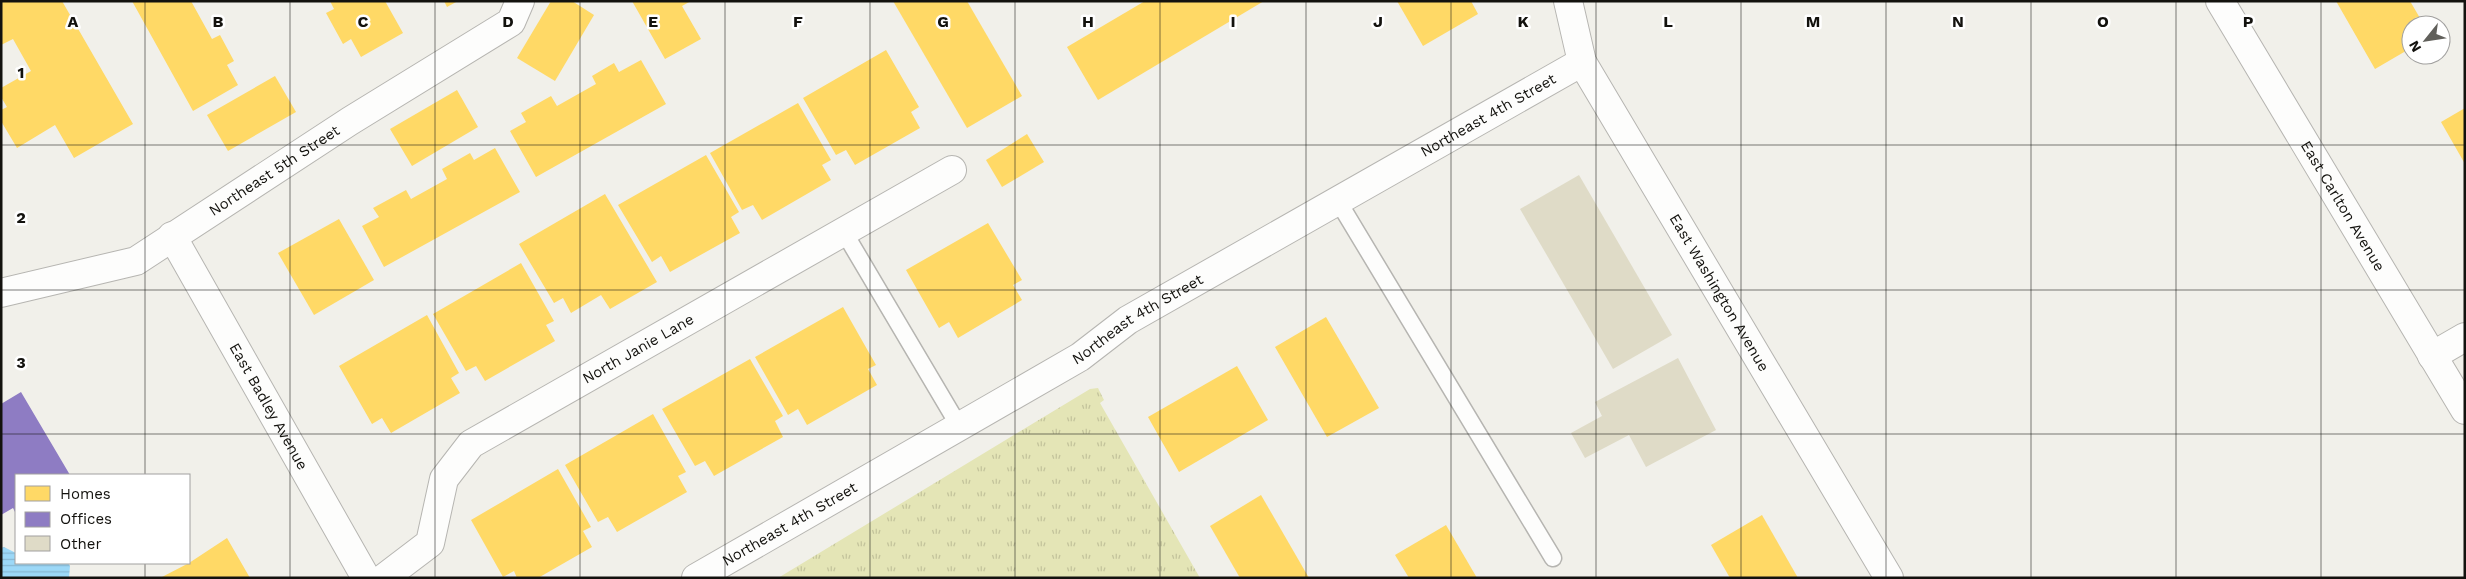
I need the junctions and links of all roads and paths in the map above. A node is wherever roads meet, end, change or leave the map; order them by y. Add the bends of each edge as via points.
1 (520, 1) edge
2 (1568, 1) edge
3 (2220, 1) edge
4 (1582, 62) junction
5 (952, 170) dead end
6 (1338, 201) junction
7 (844, 232) junction
8 (172, 236) junction
9 (1, 293) edge
10 (2465, 337) edge
11 (2432, 356) junction
12 (2465, 410) edge
13 (959, 426) junction
14 (1553, 558) dead end
15 (366, 578) edge
16 (384, 578) edge
17 (696, 578) edge
18 (1889, 578) edge

1 - 8 street, Northeast 5th Street via 511,22
2 - 4 street, East Washington Avenue
3 - 11 street, East Carlton Avenue
4 - 6 street, Northeast 4th Street
4 - 18 street, East Washington Avenue
5 - 7 street, North Janie Lane
6 - 13 street, Northeast 4th Street via 1128,320 1080,357
6 - 14 lane
7 - 13 lane
7 - 16 street, North Janie Lane via 471,444 444,479 430,543
8 - 9 street, Northeast 5th Street via 136,261
8 - 15 street, East Badley Avenue
10 - 11 street
11 - 12 street, East Carlton Avenue
13 - 17 street, Northeast 4th Street

